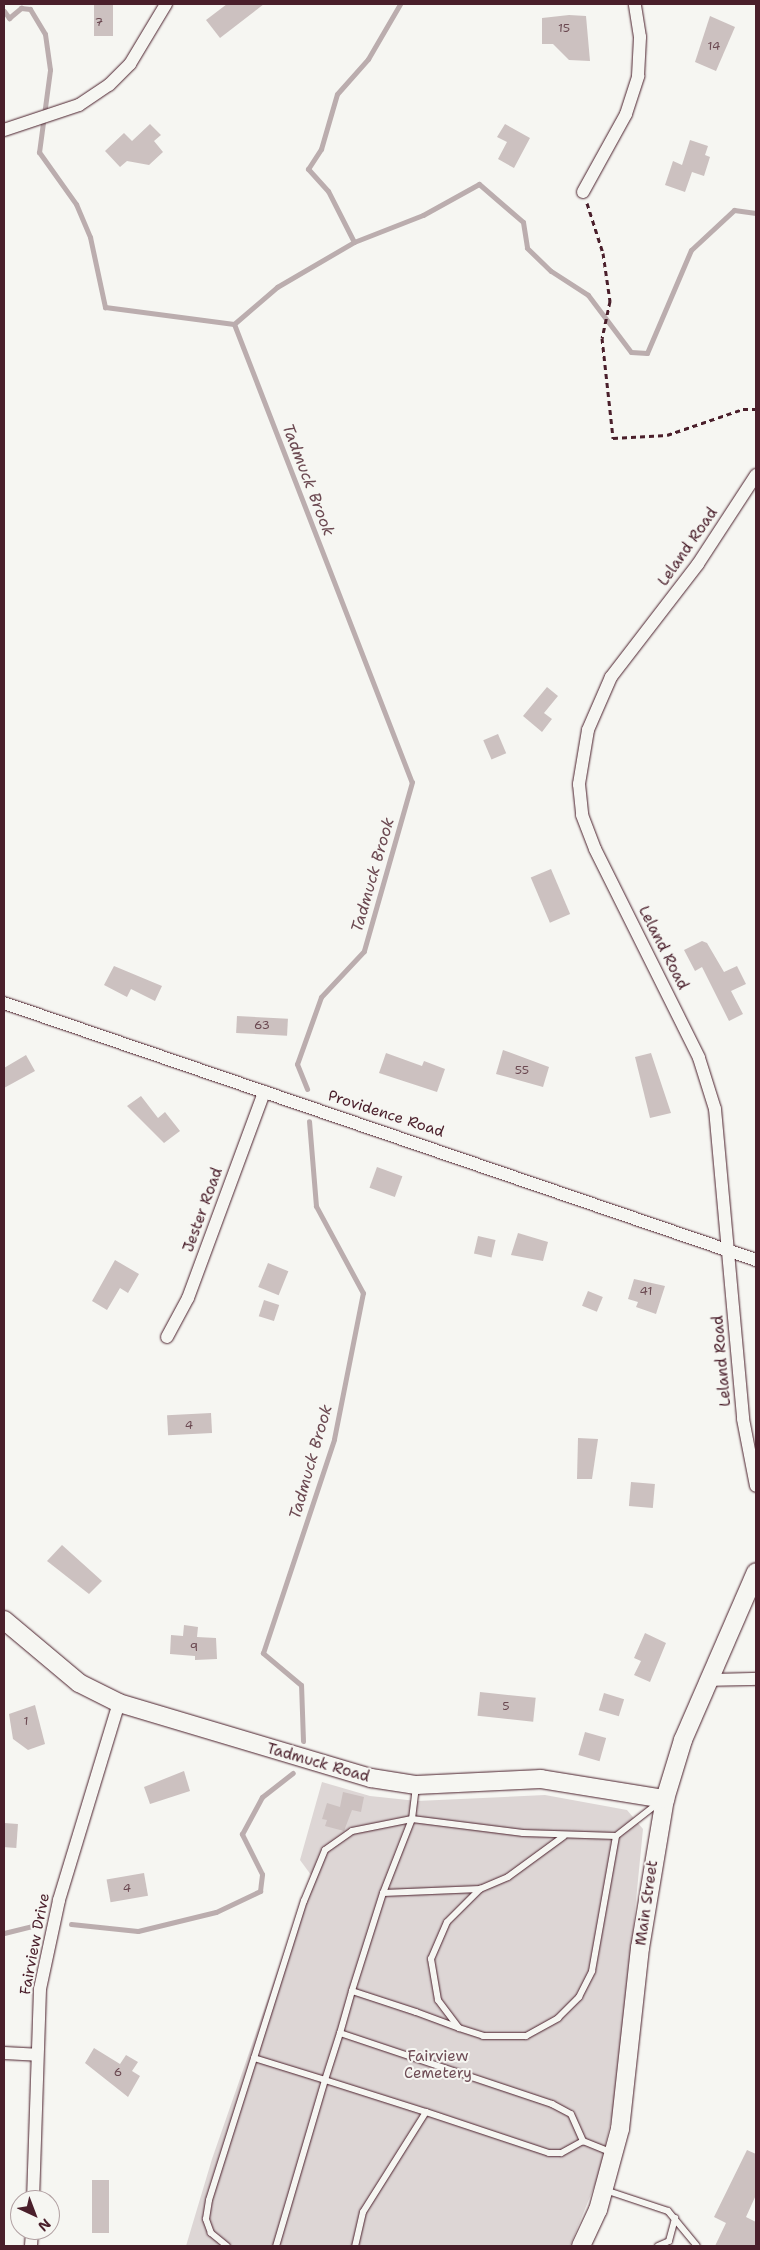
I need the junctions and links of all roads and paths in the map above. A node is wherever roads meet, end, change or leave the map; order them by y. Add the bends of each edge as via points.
1 (166, 4) edge
2 (635, 4) edge
3 (4, 130) edge
4 (583, 192) joint
5 (756, 409) edge
6 (756, 476) edge
7 (4, 1003) edge
8 (264, 1092) junction
9 (731, 1252) junction
10 (756, 1260) edge
11 (167, 1337) dead end
12 (756, 1486) edge
13 (756, 1572) edge
14 (4, 1620) edge
15 (756, 1679) edge
16 (708, 1680) junction
17 (119, 1703) junction
18 (416, 1785) junction
19 (665, 1799) junction
20 (412, 1819) junction
21 (565, 1836) junction
22 (616, 1836) junction
23 (480, 1888) junction
24 (383, 1893) junction
25 (352, 1991) junction
26 (459, 2028) junction
27 (340, 2033) junction
28 (4, 2053) edge
29 (37, 2055) junction
30 (254, 2058) junction
31 (325, 2080) junction
32 (426, 2112) junction
33 (583, 2142) junction
34 (614, 2154) junction
35 (604, 2189) junction
36 (33, 2190) edge
37 (675, 2218) junction
38 (227, 2246) edge
39 (276, 2246) edge
40 (355, 2246) edge
41 (581, 2246) edge
42 (658, 2246) edge
43 (697, 2246) edge

1 - 3 street via 130,64 109,85 79,105
2 - 4 street via 640,36 638,76 626,114
4 - 5 path via 603,253 610,301 602,338 613,438 667,435 742,409
6 - 9 street, Leland Road via 698,564 611,677 588,730 579,784 582,815 595,849 699,1058 714,1109
7 - 8 street, Providence Road
8 - 9 street, Providence Road
8 - 11 street, Jester Road via 188,1298
9 - 10 street, Providence Road
9 - 12 street, Leland Road via 743,1420
13 - 16 main road, Main Street
14 - 17 main road, Tadmuck Road via 79,1683
15 - 16 street
16 - 19 main road, Main Street
17 - 18 main road, Tadmuck Road via 326,1766
17 - 29 street, Fairview Drive via 59,1900 40,1990
18 - 19 main road, Tadmuck Road via 541,1779
18 - 20 lane
19 - 22 lane
19 - 34 main road, Main Street
20 - 21 lane
20 - 24 lane
20 - 30 lane via 352,1832 320,1857
21 - 22 lane
21 - 23 lane via 508,1877
22 - 26 lane via 592,1971 579,1997 558,2018 526,2036 502,2039
23 - 24 lane
23 - 26 lane via 447,1922 431,1958 438,2000
24 - 25 lane
25 - 26 lane
25 - 27 lane
27 - 31 lane
27 - 33 lane via 552,2104 571,2114
28 - 29 street
29 - 36 street, Fairview Drive
30 - 31 lane
30 - 38 lane via 206,2220 211,2233
31 - 32 lane
31 - 39 lane
32 - 33 lane via 550,2153 561,2153
32 - 40 lane via 363,2212
33 - 34 lane
34 - 35 main road, Main Street
35 - 37 lane via 661,2208
35 - 41 main road, Main Street
37 - 42 lane via 669,2241
37 - 43 lane

